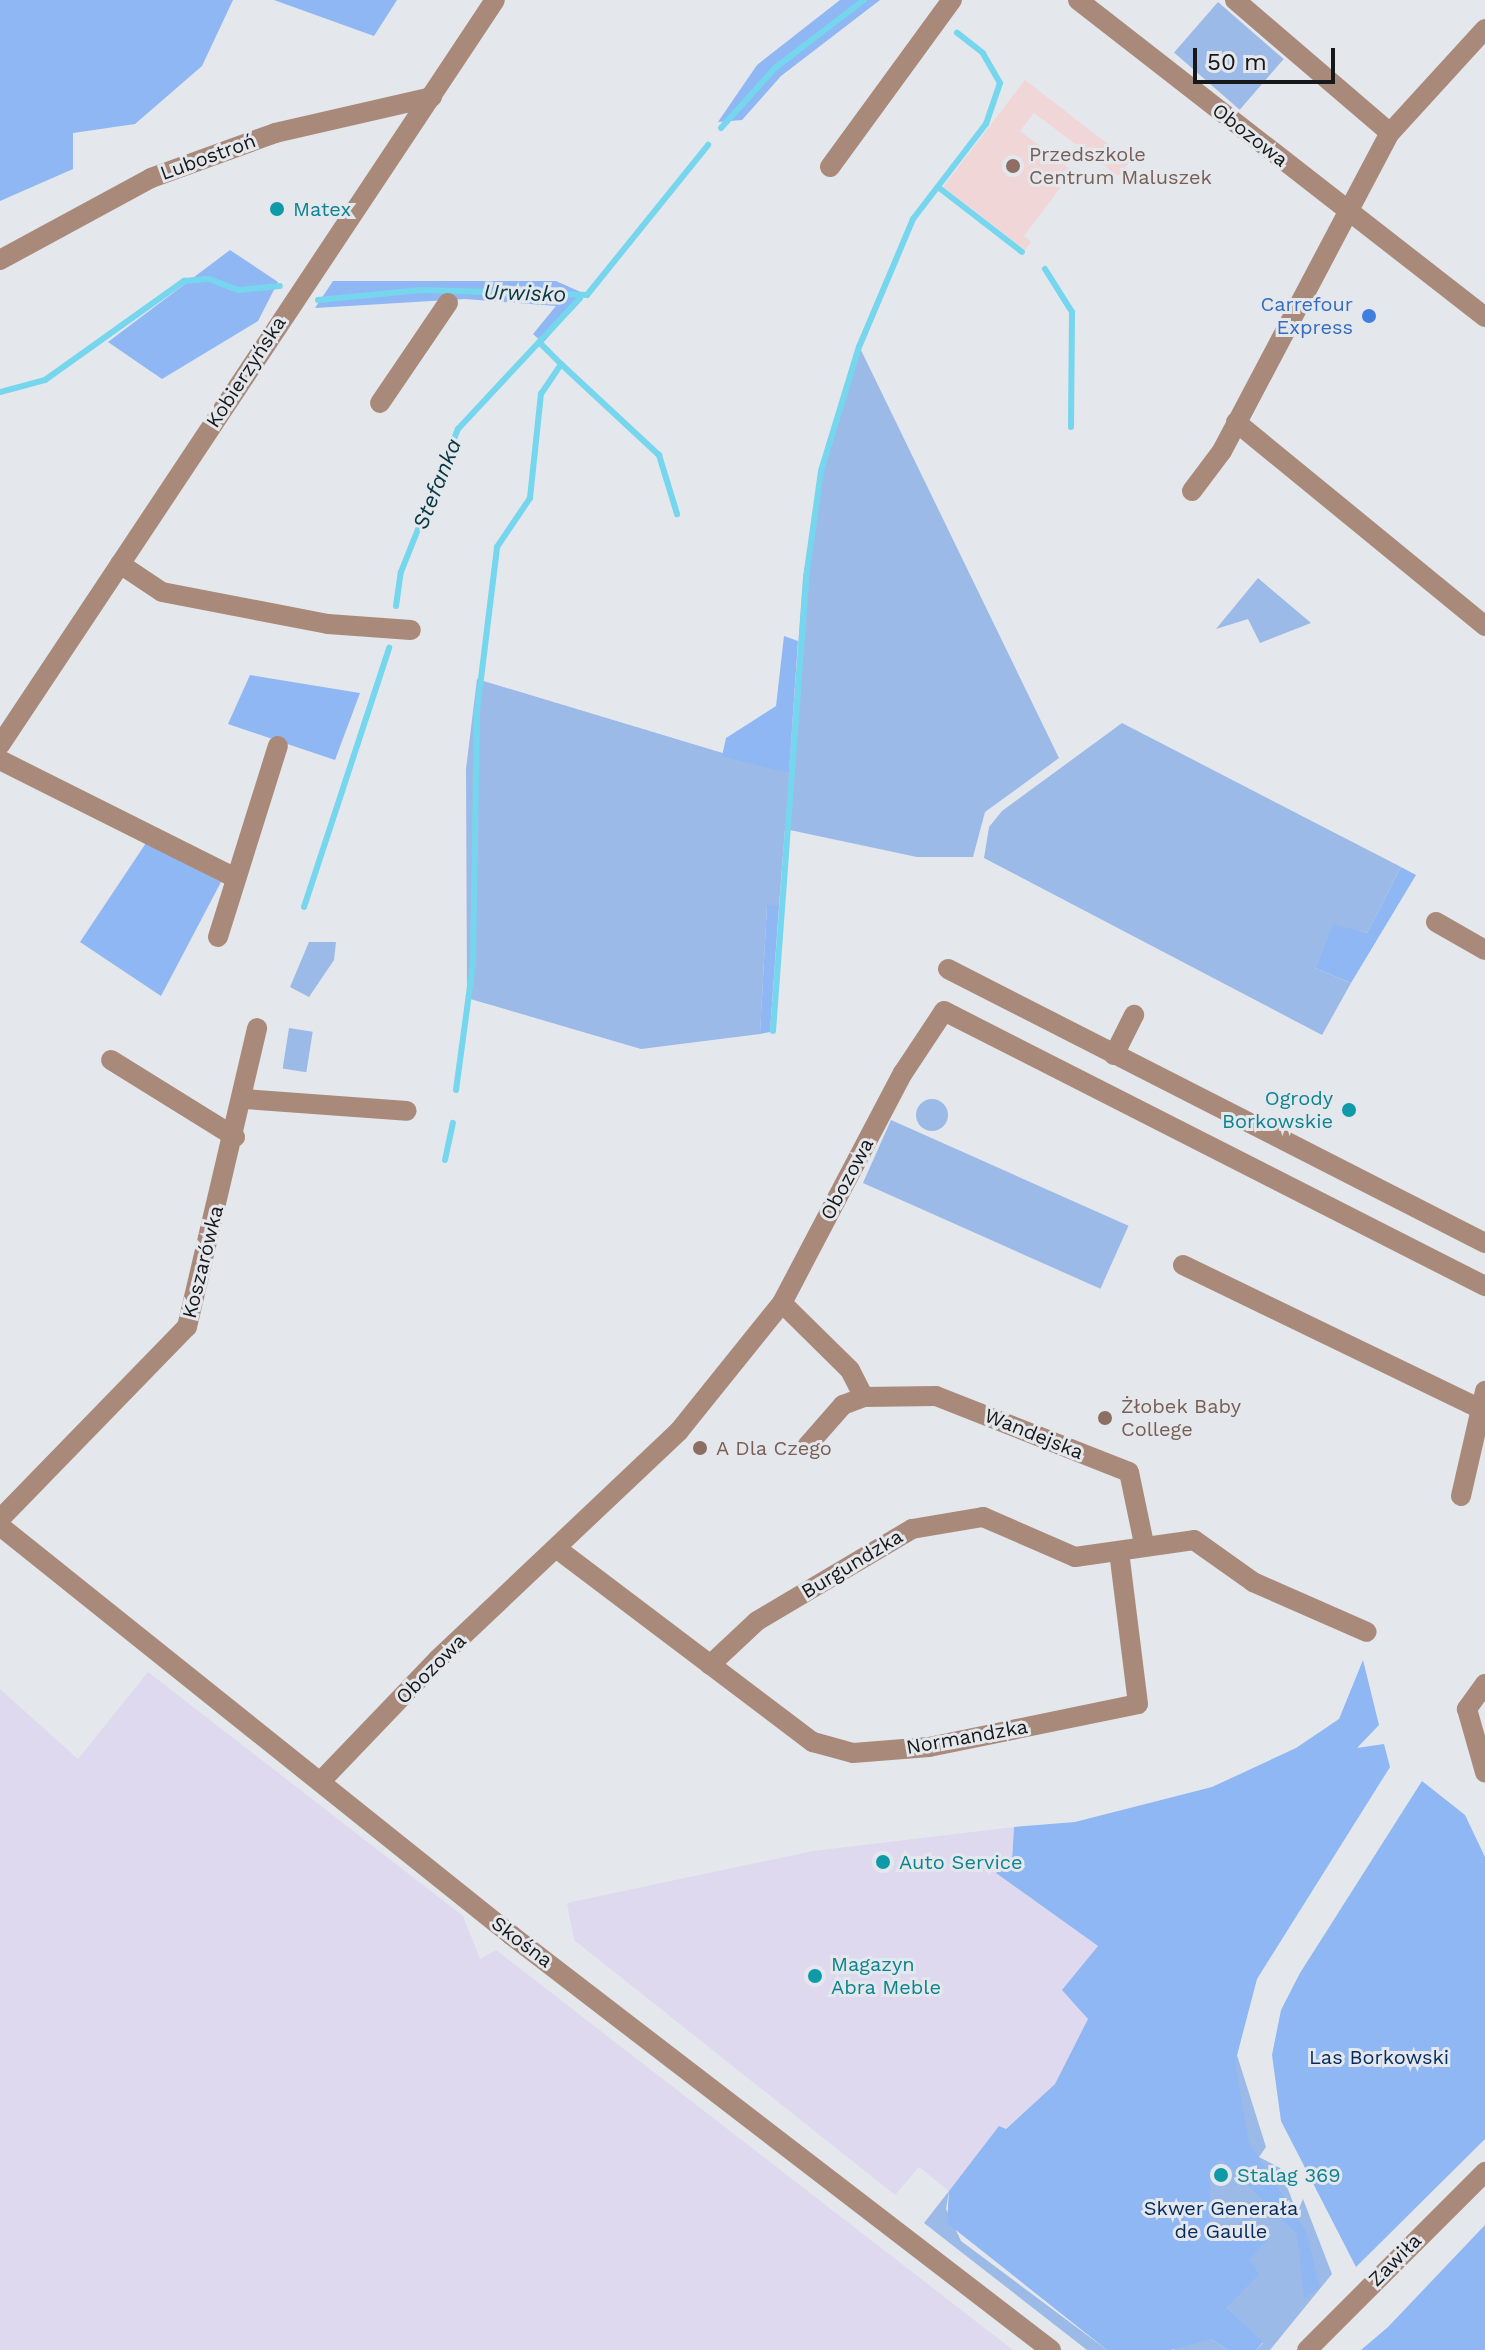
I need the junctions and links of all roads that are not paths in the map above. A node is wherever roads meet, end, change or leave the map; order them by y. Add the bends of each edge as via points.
1 (495, 0) edge
2 (952, 0) edge
3 (1078, 0) edge
4 (1235, 0) edge
5 (1485, 29) edge
6 (432, 97) junction
7 (1390, 133) junction
8 (830, 167) dead end
9 (1346, 210) junction
10 (0, 260) edge
11 (448, 303) dead end
12 (1485, 317) edge
13 (380, 403) dead end
14 (1236, 422) junction
15 (1192, 491) dead end
16 (120, 564) junction
17 (1485, 626) edge
18 (411, 630) dead end
19 (0, 745) edge
20 (278, 746) dead end
21 (0, 760) edge
22 (236, 878) junction
23 (1436, 922) dead end
24 (218, 937) dead end
25 (1485, 950) edge
26 (948, 969) dead end
27 (1134, 1015) dead end
28 (257, 1028) dead end
29 (1114, 1055) junction
30 (111, 1060) dead end
31 (245, 1099) junction
32 (407, 1111) dead end
33 (235, 1137) junction
34 (1485, 1243) edge
35 (1183, 1265) dead end
36 (1485, 1286) edge
37 (782, 1303) junction
38 (864, 1397) junction
39 (1481, 1399) edge
40 (807, 1446) dead end
41 (1461, 1496) dead end
42 (0, 1519) edge
43 (0, 1526) edge
44 (1144, 1544) junction
45 (560, 1551) junction
46 (1119, 1551) junction
47 (1367, 1632) dead end
48 (710, 1665) junction
49 (1479, 1689) edge
50 (1485, 1772) edge
51 (323, 1779) junction
52 (1485, 2172) edge
53 (1051, 2350) edge
54 (1307, 2350) edge

1 - 6 street, Kobierzyńska
2 - 8 street
3 - 9 street, Obozowa
4 - 7 street
5 - 7 street
6 - 10 street, Lubostroń via 275,133 151,178
6 - 16 street, Kobierzyńska
7 - 9 street
9 - 12 street, Obozowa
9 - 14 street
11 - 13 street
14 - 15 street
14 - 17 street
16 - 18 street via 162,592 328,624
16 - 19 street, Kobierzyńska
20 - 22 street
21 - 22 street
22 - 24 street
23 - 25 street
26 - 29 street
27 - 29 street
28 - 31 street, Koszarówka
29 - 34 street
30 - 33 street
31 - 32 street
31 - 33 street, Koszarówka
33 - 42 street, Koszarówka via 187,1327
35 - 39 street
36 - 37 street, Obozowa via 944,1011 903,1073
37 - 38 street via 850,1370
37 - 45 street, Obozowa via 679,1431
38 - 40 street via 843,1405
38 - 44 street, Wandejska via 936,1396 1129,1472
39 - 41 street
43 - 51 street, Skośna
44 - 46 street, Burgundzka
44 - 47 street, Burgundzka via 1199,1542 1253,1582
45 - 48 street, Normandzka
45 - 51 street, Obozowa via 438,1659
46 - 48 street, Burgundzka via 1075,1557 983,1517 912,1529 757,1621
46 - 48 street, Normandzka via 1138,1704 929,1747 853,1753 813,1742
49 - 50 street via 1468,1726
51 - 53 street, Skośna via 511,1935
52 - 54 street, Zawiła

